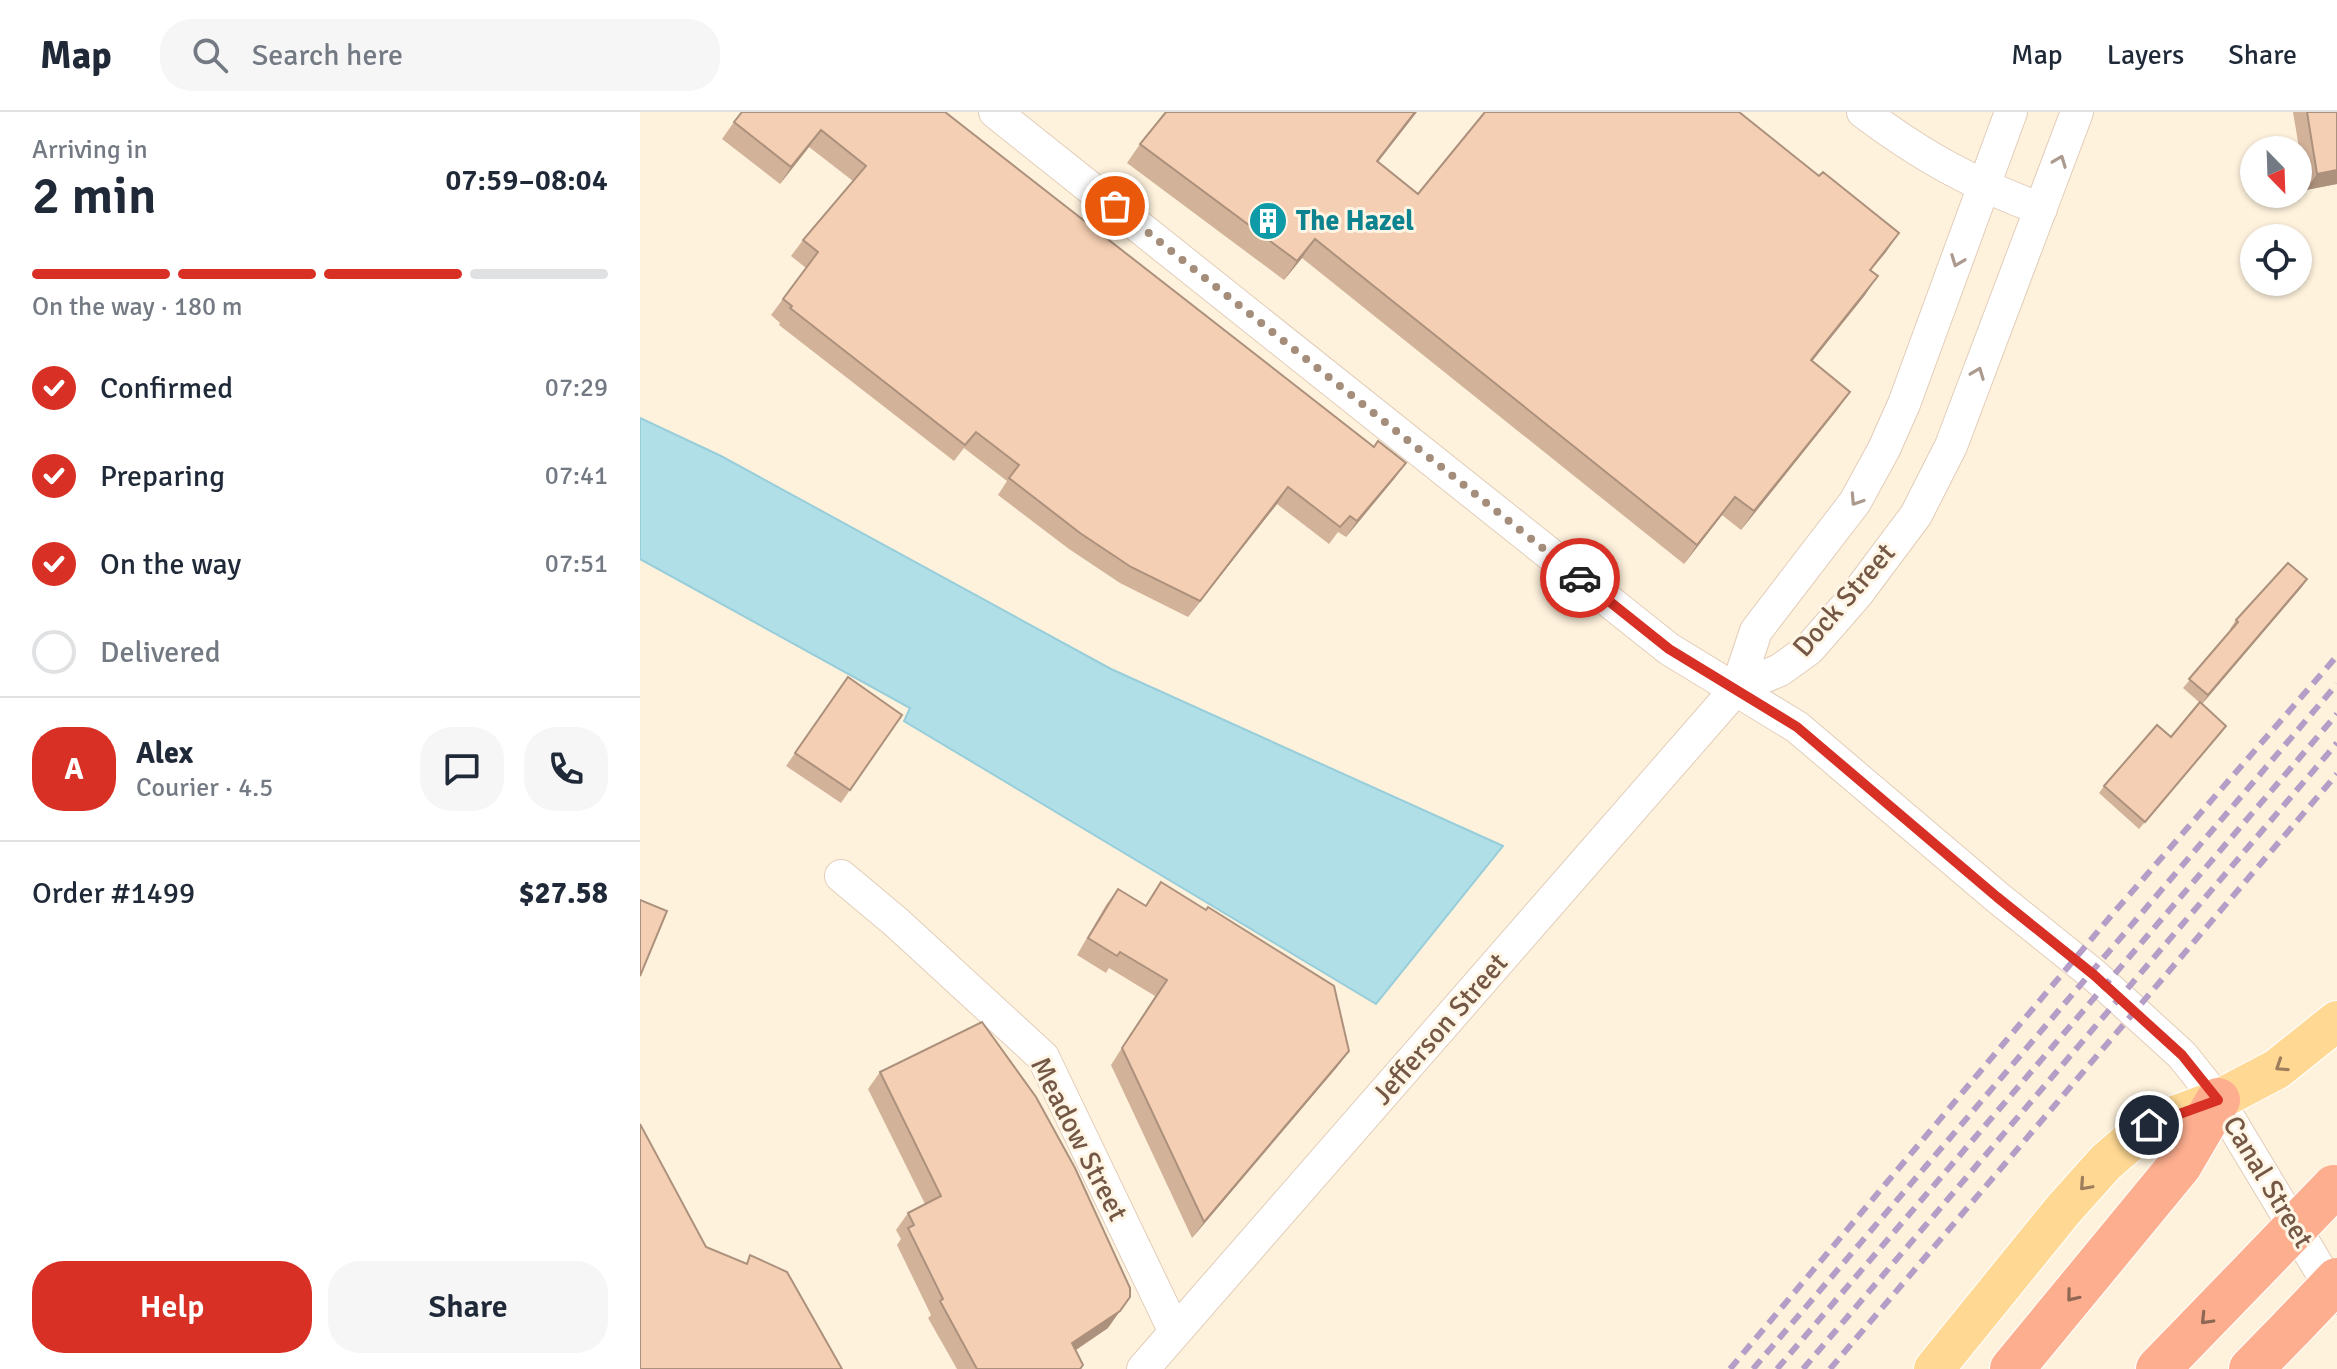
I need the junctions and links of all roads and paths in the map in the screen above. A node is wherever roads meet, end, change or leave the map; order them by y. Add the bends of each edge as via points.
1 (995, 112) edge
2 (1863, 112) edge
3 (2011, 112) edge
4 (2077, 112) edge
5 (1985, 188) junction
6 (2041, 209) junction
7 (1737, 688) junction
8 (841, 876) dead end
9 (2337, 1021) edge
10 (2218, 1100) junction
11 (2335, 1185) edge
12 (2337, 1280) edge
13 (2337, 1298) edge
14 (1175, 1332) junction
15 (1143, 1369) edge
16 (1934, 1369) edge
17 (2012, 1369) edge
18 (2158, 1369) edge
19 (2251, 1369) edge

1 - 7 street, Canal Street via 1669,649
2 - 5 street via 1926,156
3 - 5 street, Dock Street
6 -> 4 street, Dock Street
5 - 6 street
5 -> 7 street, Dock Street via 1879,460 1855,502 1756,631
7 -> 6 street, Dock Street via 1780,670 1809,649 1916,515 1951,446
7 - 10 street, Canal Street via 1797,727 2094,975 2182,1055
7 - 14 street, Jefferson Street
8 - 14 street, Meadow Street via 1043,1057
9 -> 10 main road via 2277,1069
10 - 13 street, Canal Street
10 -> 16 main road via 2149,1125 2106,1162
10 -> 17 highway via 2180,1165
11 -> 18 highway, bridge
12 - 19 highway, bridge
14 - 15 street, Jefferson Street

